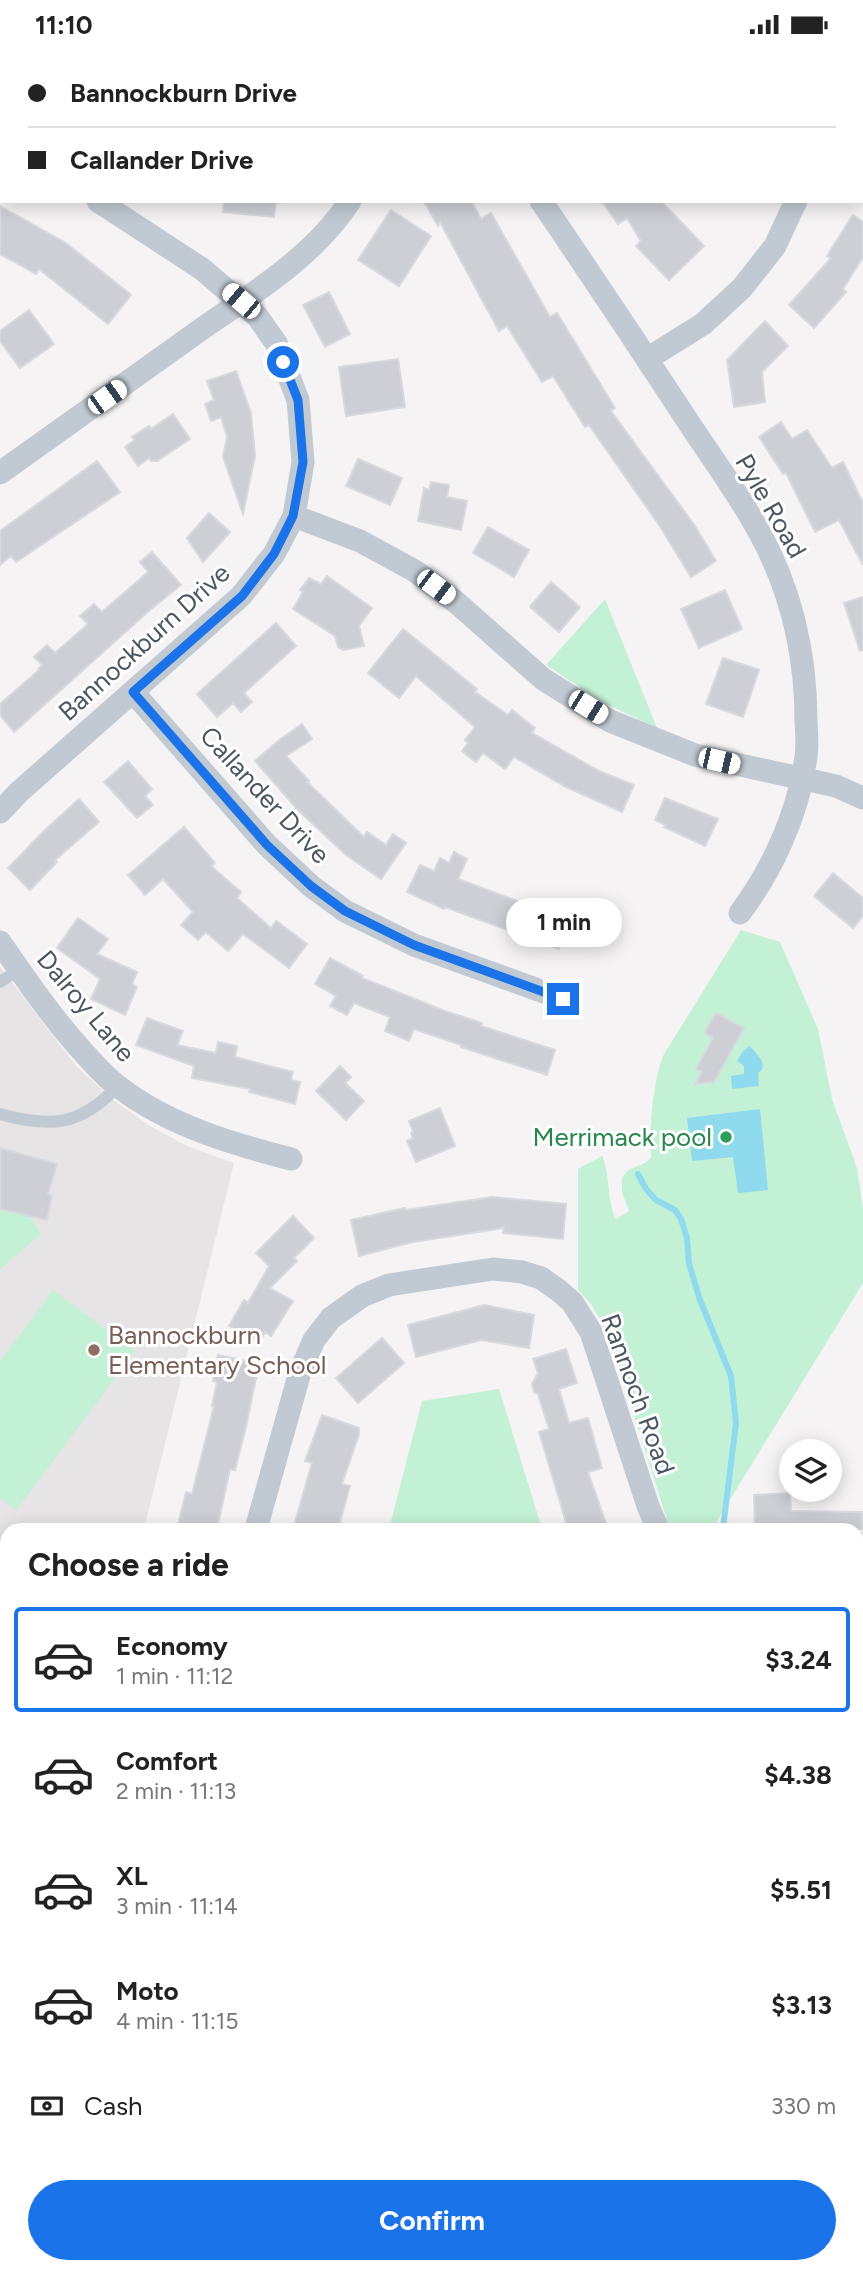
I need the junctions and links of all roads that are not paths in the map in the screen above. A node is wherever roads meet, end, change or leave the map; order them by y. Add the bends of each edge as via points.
1 (101, 203) edge
2 (349, 203) edge
3 (542, 203) edge
4 (795, 203) edge
5 (241, 301) junction
6 (647, 359) junction
7 (0, 473) edge
8 (293, 516) junction
9 (133, 692) junction
10 (802, 780) junction
11 (863, 798) edge
12 (0, 813) edge
13 (740, 912) dead end
14 (0, 942) edge
15 (9, 976) edge
16 (563, 999) dead end
17 (117, 1087) junction
18 (0, 1114) edge
19 (291, 1159) dead end
20 (258, 1523) edge
21 (655, 1523) edge

1 - 5 street, Bannockburn Drive via 202,268
2 - 5 street via 309,250
3 - 6 street, Pyle Road
4 - 6 street via 775,246 742,288 703,324
5 - 7 street
5 - 8 street, Bannockburn Drive via 275,343 298,400 303,462
6 - 10 street, Pyle Road via 758,529 785,589 806,684
8 - 9 street, Bannockburn Drive via 274,554 242,596
8 - 10 street via 360,541 415,571 543,679 610,721 695,755
9 - 12 street, Bannockburn Drive
9 - 16 street, Callander Drive via 267,845 345,911 414,945
10 - 11 street via 836,786
10 - 13 street, Pyle Road via 772,863
14 - 15 street, Dalroy Lane
15 - 17 street, Dalroy Lane
17 - 18 lane via 95,1107 63,1121 33,1123
17 - 19 street, Dalroy Lane via 180,1122
20 - 21 street, Rannoch Road via 300,1372 331,1318 388,1285 493,1269 541,1278 572,1302 582,1317

